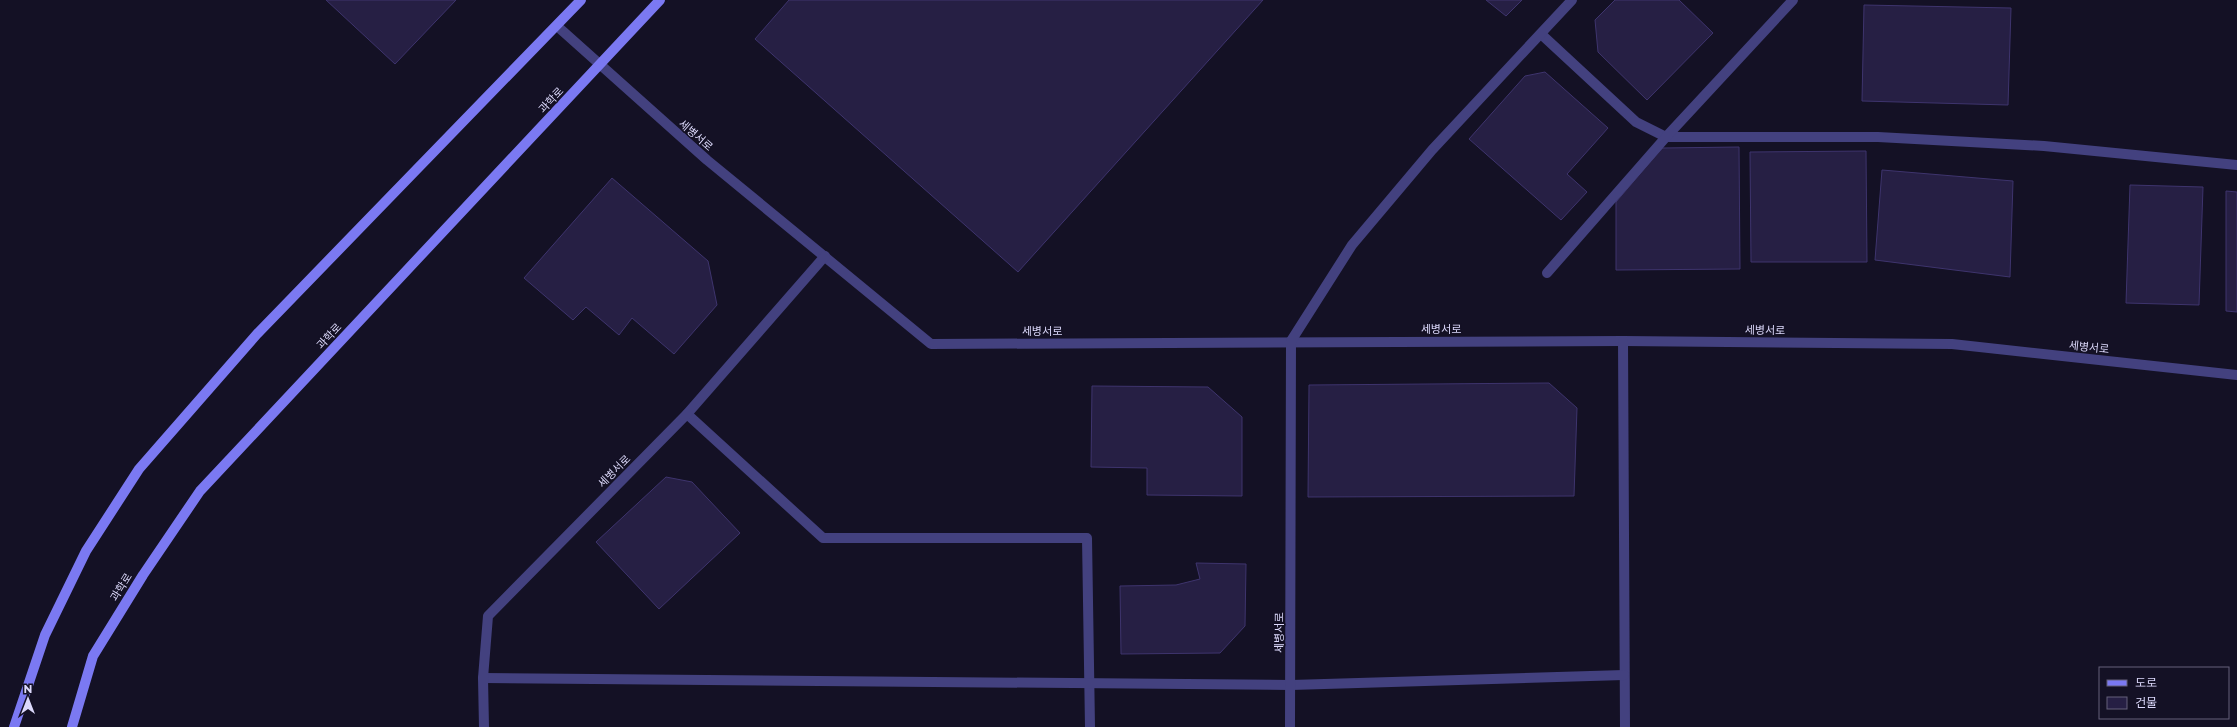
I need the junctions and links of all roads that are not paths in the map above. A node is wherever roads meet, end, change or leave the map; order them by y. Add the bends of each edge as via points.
1 (580, 0) edge
2 (660, 0) edge
3 (1572, 0) edge
4 (1794, 0) edge
5 (557, 26) junction
6 (1541, 34) junction
7 (599, 66) junction
8 (1666, 137) junction
9 (2237, 165) edge
10 (825, 256) junction
11 (1547, 274) dead end
12 (1290, 341) junction
13 (1623, 341) junction
14 (2237, 375) edge
15 (687, 414) junction
16 (1624, 675) junction
17 (483, 678) junction
18 (1089, 684) junction
19 (1291, 685) junction
20 (14, 727) edge
21 (72, 727) edge
22 (484, 727) edge
23 (1090, 727) edge
24 (1290, 727) edge
25 (1625, 727) edge

1 - 5 street
2 - 7 street, 과학로
3 - 6 street
4 - 8 street
5 - 7 street, 세병서로
5 - 20 street via 257,334 139,470 86,551 45,635
6 - 8 street via 1636,122
6 - 12 street via 1432,150 1352,245
7 - 10 street, 세병서로 via 707,160
7 - 21 street, 과학로 via 200,491 143,575 93,656
8 - 9 street via 1878,137 2044,146
8 - 11 street
10 - 12 street, 세병서로 via 931,344
10 - 15 street, 세병서로
12 - 13 street, 세병서로
12 - 19 street, 세병서로
13 - 14 street, 세병서로 via 1952,344
13 - 16 street
15 - 17 street, 세병서로 via 488,616
15 - 18 street via 823,538 1087,538
16 - 19 street
16 - 25 street
17 - 18 street
17 - 22 street, 세병서로
18 - 19 street
18 - 23 street
19 - 24 street, 세병서로

